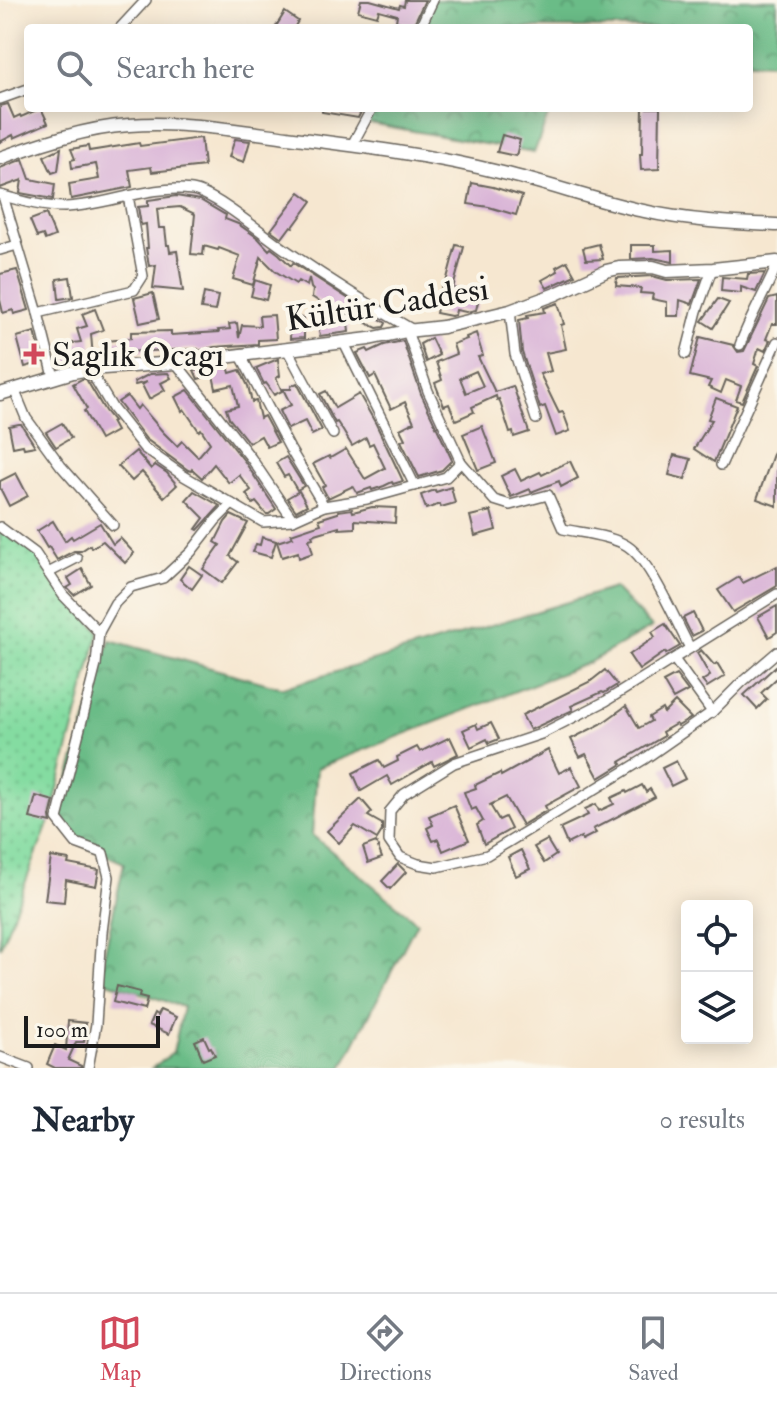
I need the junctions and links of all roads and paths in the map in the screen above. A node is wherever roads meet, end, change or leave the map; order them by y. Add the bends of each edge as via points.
1 (146, 0) edge
2 (433, 0) edge
3 (124, 24) edge
4 (422, 24) edge
5 (24, 90) edge
6 (0, 99) edge
7 (370, 112) edge
8 (352, 145) junction
9 (0, 158) edge
10 (1, 195) edge
11 (128, 196) junction
12 (777, 225) edge
13 (17, 245) junction
14 (0, 250) edge
15 (777, 264) edge
16 (712, 269) junction
17 (510, 311) junction
18 (38, 313) junction
19 (411, 331) junction
20 (343, 341) junction
21 (777, 342) edge
22 (740, 345) dead end
23 (287, 349) junction
24 (240, 354) junction
25 (686, 354) dead end
26 (176, 363) junction
27 (89, 369) junction
28 (54, 377) junction
29 (14, 389) junction
30 (0, 394) edge
31 (536, 419) dead end
32 (333, 434) dead end
33 (461, 462) junction
34 (721, 465) dead end
35 (415, 486) junction
36 (232, 504) junction
37 (324, 506) junction
38 (293, 520) junction
39 (113, 525) dead end
40 (0, 527) edge
41 (77, 558) dead end
42 (48, 573) junction
43 (777, 594) edge
44 (99, 632) junction
45 (690, 648) junction
46 (777, 652) edge
47 (674, 659) junction
48 (712, 712) junction
49 (0, 1057) edge
50 (29, 1068) edge
51 (88, 1068) edge

1 - 3 street
2 - 4 street
5 - 6 street
7 - 8 street
8 - 9 street via 160,123 98,129
8 - 12 street via 502,172 647,212
10 - 11 street via 38,206 68,207
10 - 13 street
11 - 18 street via 143,276 134,290
11 - 19 street via 194,190
13 - 14 street
13 - 18 street
15 - 16 street, Kültür Caddesi
15 - 22 street
16 - 17 street, Kültür Caddesi via 619,268
16 - 25 street
17 - 19 street, Kültür Caddesi
17 - 31 street via 515,354
18 - 28 street
19 - 20 street, Kültür Caddesi
19 - 33 street via 428,391
20 - 23 street, Kültür Caddesi
20 - 35 street
21 - 34 street
23 - 24 street, Kültür Caddesi
23 - 32 street
24 - 26 street, Kültür Caddesi
24 - 37 street
26 - 27 street, Kültür Caddesi
26 - 38 street
27 - 28 street, Kültür Caddesi
27 - 36 street via 144,448
28 - 29 street, Kültür Caddesi
29 - 30 street, Kültür Caddesi
29 - 39 street via 26,418
33 - 35 street via 446,477
33 - 45 street via 494,500 510,505 548,495 563,529 623,543 637,553
35 - 37 street
36 - 38 street via 263,522
36 - 44 street via 163,578 131,587
37 - 38 street
40 - 42 street via 35,553
41 - 42 street
42 - 44 street
43 - 45 street
44 - 51 street via 96,665 57,819 76,843 103,853 109,877
45 - 47 street
46 - 48 street
47 - 48 street
47 - 48 street via 541,734 454,763 404,794 390,811 389,841 400,857 437,867 487,855
49 - 50 street

